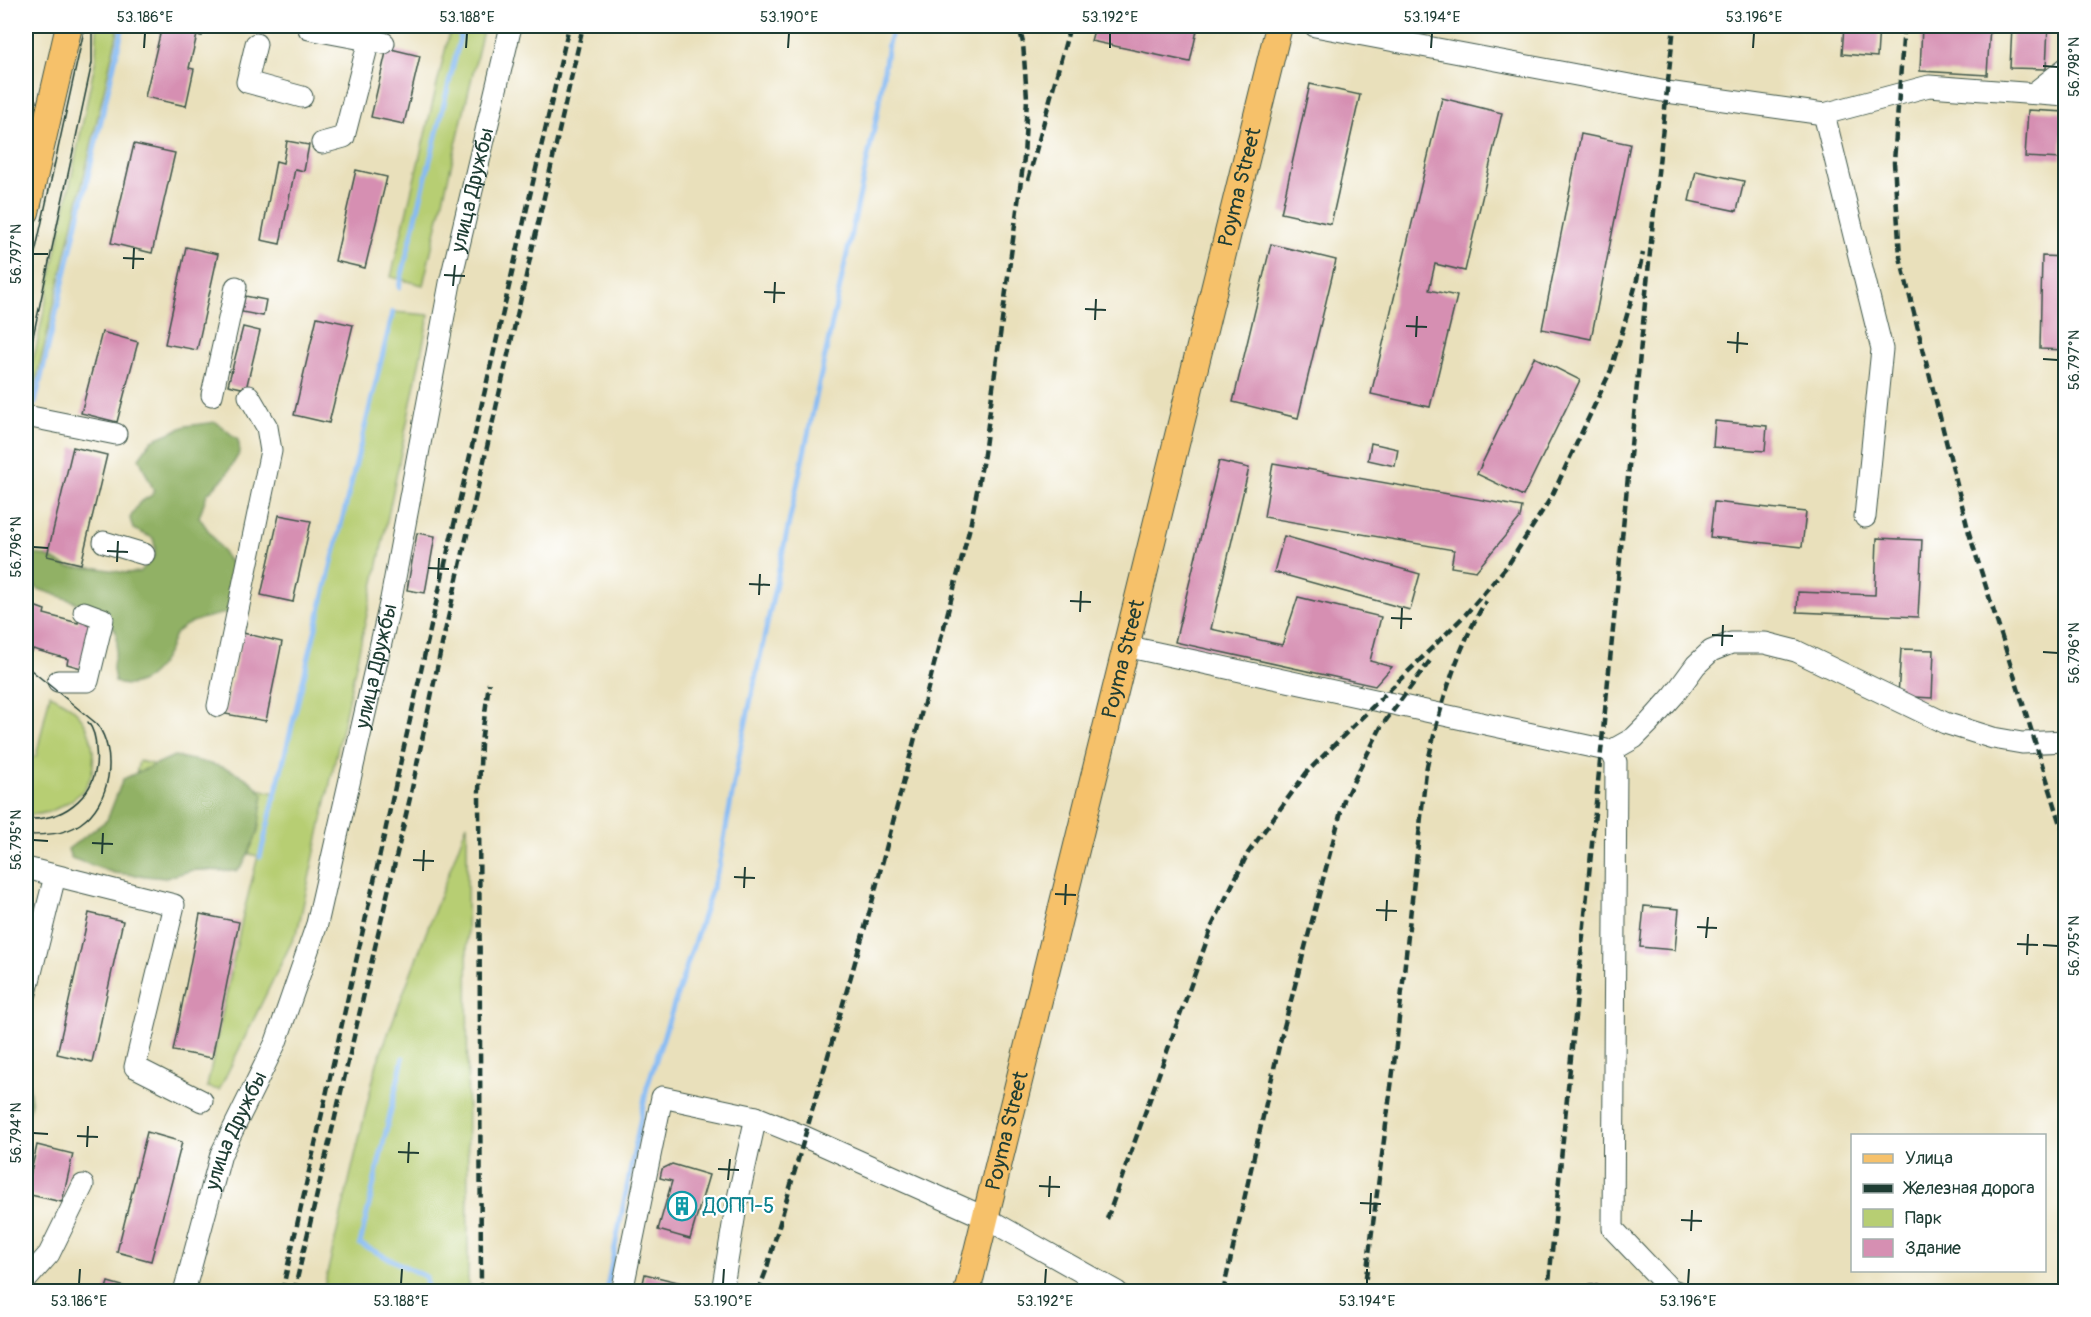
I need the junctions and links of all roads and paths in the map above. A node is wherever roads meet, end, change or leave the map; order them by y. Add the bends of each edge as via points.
1 (69, 26) edge
2 (511, 26) edge
3 (1279, 26) edge
4 (1315, 26) edge
5 (309, 29) dead end
6 (256, 44) dead end
7 (2066, 68) edge
8 (2034, 93) junction
9 (2066, 96) edge
10 (302, 97) dead end
11 (1824, 114) junction
12 (322, 143) dead end
13 (26, 212) edge
14 (236, 286) dead end
15 (212, 395) dead end
16 (249, 396) dead end
17 (26, 416) edge
18 (116, 434) dead end
19 (1865, 517) dead end
20 (104, 542) dead end
21 (144, 554) dead end
22 (84, 612) dead end
23 (1125, 646) junction
24 (58, 681) dead end
25 (218, 706) dead end
26 (2066, 741) edge
27 (1611, 751) junction
28 (26, 868) edge
29 (55, 876) junction
30 (26, 993) edge
31 (202, 1101) dead end
32 (756, 1117) junction
33 (83, 1185) dead end
34 (984, 1217) junction
35 (26, 1280) edge
36 (1672, 1291) edge
37 (184, 1292) edge
38 (622, 1292) edge
39 (722, 1292) edge
40 (967, 1292) edge
41 (1117, 1292) edge

1 - 13 main road
2 - 37 street, улица Дружбы via 450,283 391,599 317,924 276,1042 221,1154
3 - 23 main road, Poyma Street
4 - 11 street via 1667,92
5 - 12 street via 377,41 344,137
6 - 10 street via 247,82
7 - 8 street
8 - 9 street
8 - 11 street via 1929,86
11 - 19 street via 1882,349
14 - 15 street
16 - 25 street via 267,427 272,451
17 - 18 street
20 - 21 street
22 - 24 street via 103,619 88,681
23 - 27 street
23 - 34 main road, Poyma Street
26 - 27 street via 2022,743 1993,738 1945,723 1796,651 1765,643 1731,643 1703,658 1649,723 1634,738
27 - 36 street via 1616,762 1612,1230
28 - 29 street
29 - 30 street
29 - 31 street via 174,905 135,1067
32 - 34 street
32 - 38 street via 662,1097
32 - 39 street
33 - 35 street via 49,1254
34 - 40 main road, Poyma Street
34 - 41 street

